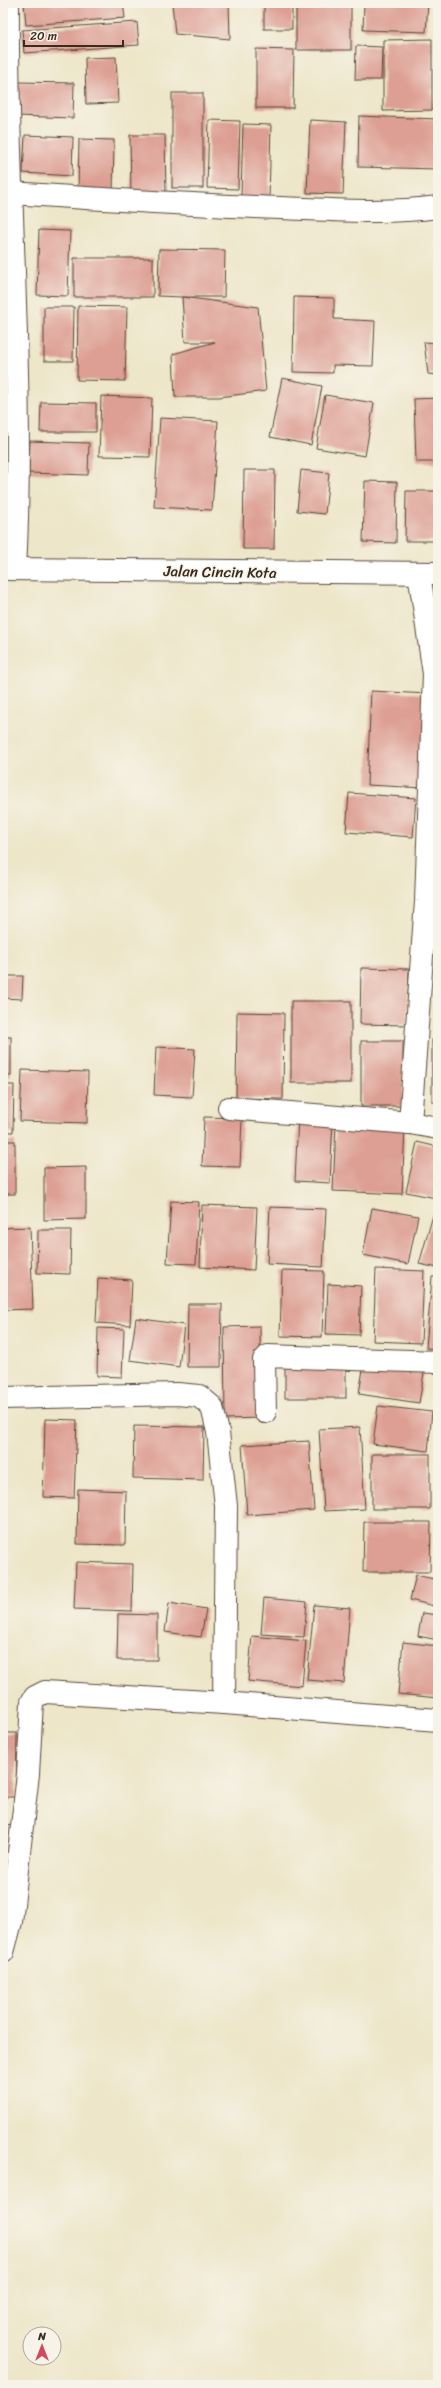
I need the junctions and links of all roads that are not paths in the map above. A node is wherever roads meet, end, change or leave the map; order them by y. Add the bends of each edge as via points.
1 (8, 3) edge
2 (10, 193) junction
3 (438, 207) edge
4 (10, 342) edge
5 (9, 569) edge
6 (429, 573) edge
7 (228, 1108) dead end
8 (410, 1123) junction
9 (438, 1128) edge
10 (438, 1362) edge
11 (3, 1398) edge
12 (265, 1412) dead end
13 (224, 1703) junction
14 (438, 1720) edge
15 (3, 1952) edge

1 - 2 street
2 - 3 street via 187,205 364,211 404,211
2 - 4 street
4 - 5 street via 18,519
5 - 6 street, Jalan Cincin Kota
6 - 8 street via 434,674 426,901
7 - 8 street
8 - 9 street
10 - 12 street via 268,1356 262,1368
11 - 13 street via 177,1394 199,1396 212,1407 218,1432 226,1506
13 - 14 street
13 - 15 street via 45,1692 35,1697 32,1702 28,1774 12,1922

